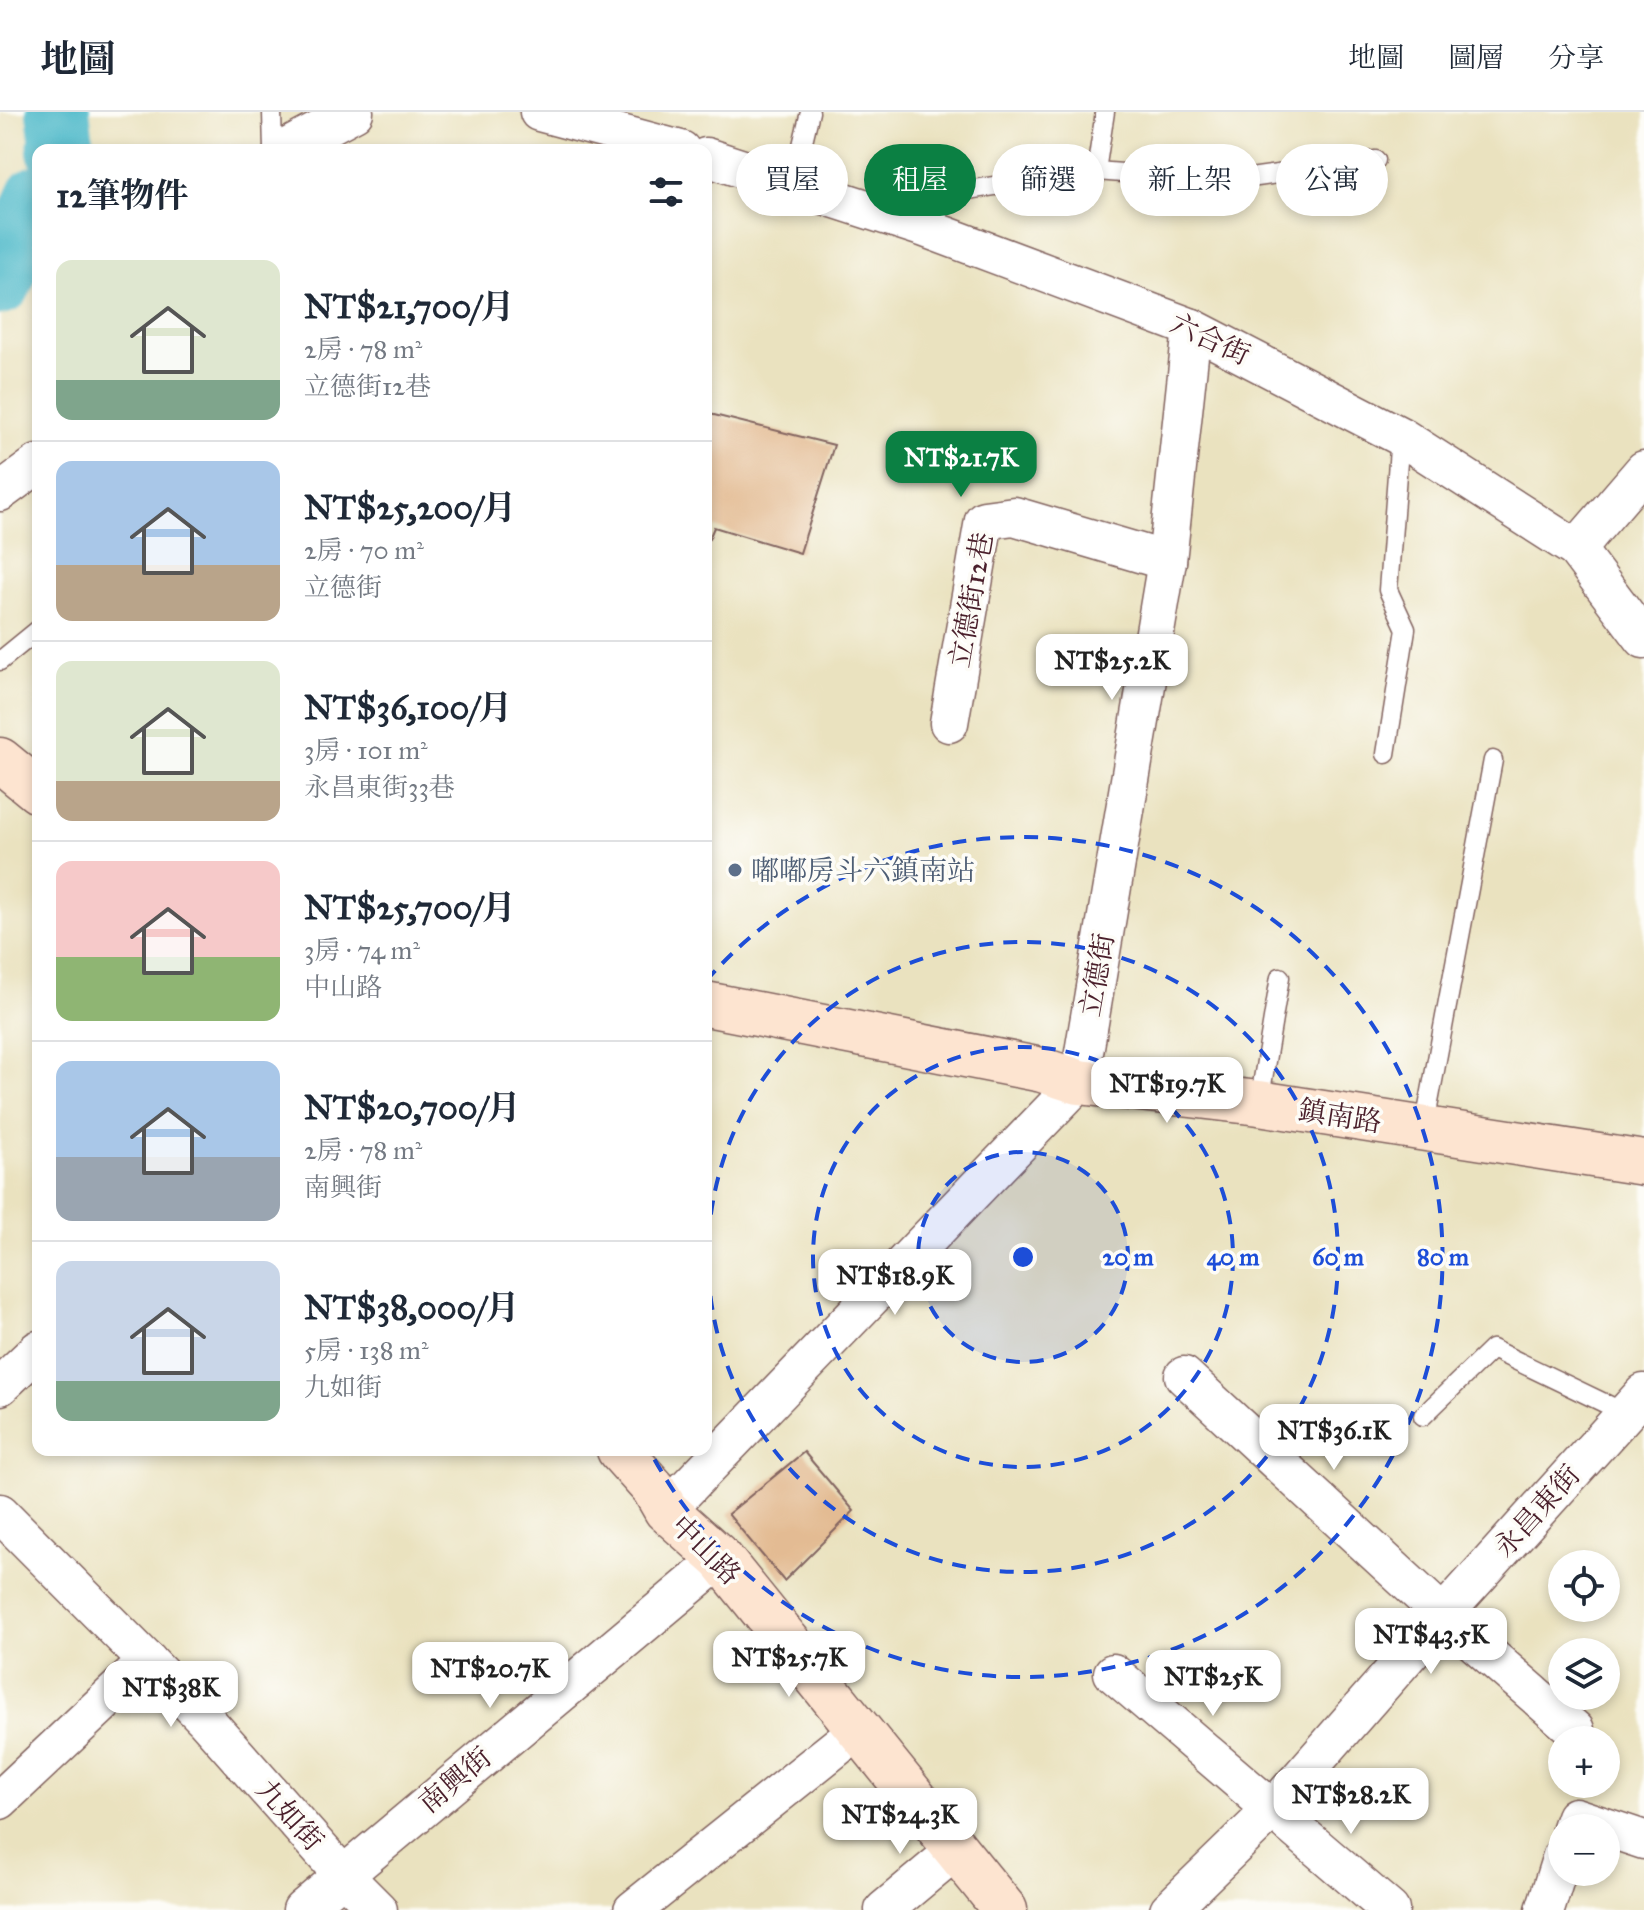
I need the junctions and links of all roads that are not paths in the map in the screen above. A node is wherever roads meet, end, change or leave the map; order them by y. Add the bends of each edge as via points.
1 (272, 112) edge
2 (354, 112) edge
3 (539, 112) edge
4 (810, 112) edge
5 (1105, 112) edge
6 (273, 144) edge
7 (294, 144) edge
8 (643, 144) edge
9 (802, 144) edge
10 (1100, 144) edge
11 (712, 165) edge
12 (736, 170) edge
13 (1104, 172) edge
14 (1276, 174) edge
15 (992, 186) edge
16 (848, 202) edge
17 (925, 228) junction
18 (1192, 328) junction
19 (1400, 436) junction
20 (32, 468) edge
21 (1644, 470) edge
22 (0, 492) edge
23 (1576, 549) junction
24 (1167, 561) junction
25 (32, 635) edge
26 (1644, 639) edge
27 (0, 661) edge
28 (949, 723) dead end
29 (1386, 754) dead end
30 (0, 760) edge
31 (1493, 760) dead end
32 (32, 786) edge
33 (1280, 977) dead end
34 (712, 1005) edge
35 (1079, 1082) junction
36 (1259, 1103) junction
37 (1424, 1129) junction
38 (1644, 1163) edge
39 (32, 1356) edge
40 (1184, 1376) dead end
41 (0, 1386) edge
42 (1635, 1403) edge
43 (1423, 1416) dead end
44 (624, 1456) edge
45 (666, 1510) junction
46 (0, 1513) edge
47 (721, 1559) junction
48 (1443, 1615) junction
49 (148, 1661) junction
50 (1113, 1673) dead end
51 (1570, 1726) edge
52 (858, 1730) junction
53 (0, 1800) edge
54 (1272, 1810) junction
55 (1620, 1832) edge
56 (1644, 1840) edge
57 (956, 1850) junction
58 (342, 1874) junction
59 (1553, 1886) edge
60 (302, 1910) edge
61 (378, 1910) edge
62 (633, 1910) edge
63 (884, 1910) edge
64 (1005, 1910) edge
65 (1169, 1910) edge
66 (1390, 1910) edge
67 (1545, 1910) edge

1 - 6 lane
2 - 7 street
3 - 8 street, 六合街
4 - 9 lane
5 - 10 lane
11 - 12 street, 六合街
13 - 14 lane via 1229,181
15 - 17 lane via 954,192
16 - 17 street, 六合街
17 - 18 street, 六合街
18 - 19 street, 六合街
18 - 24 street, 立德街
19 - 23 street, 六合街
19 - 29 lane via 1388,590 1406,629
20 - 22 street
21 - 23 street
23 - 26 street, 六合街
24 - 28 street, 立德街12巷 via 1014,516 984,520
24 - 35 street, 立德街
25 - 27 lane
30 - 32 street
31 - 37 lane
33 - 36 lane
34 - 35 street, 鎮南路 via 1042,1070
35 - 36 street, 鎮南路
35 - 45 street
36 - 37 street, 鎮南路
37 - 38 street, 鎮南路
39 - 41 street
40 - 48 street
42 - 43 lane via 1492,1349
42 - 48 street, 永昌東街
44 - 45 street, 中山路
45 - 47 street, 中山路
46 - 49 street, 九如街
47 - 52 street, 中山路
47 - 58 street, 南興街
48 - 51 street
48 - 54 street, 永昌東街
49 - 53 street
49 - 58 street, 九如街
50 - 54 street
52 - 57 street, 中山路
52 - 62 street
54 - 65 street, 永昌東街
54 - 66 street
55 - 56 street
57 - 63 street
57 - 64 street, 中山路
58 - 60 street, 南興街
58 - 61 street, 九如街
59 - 67 street

